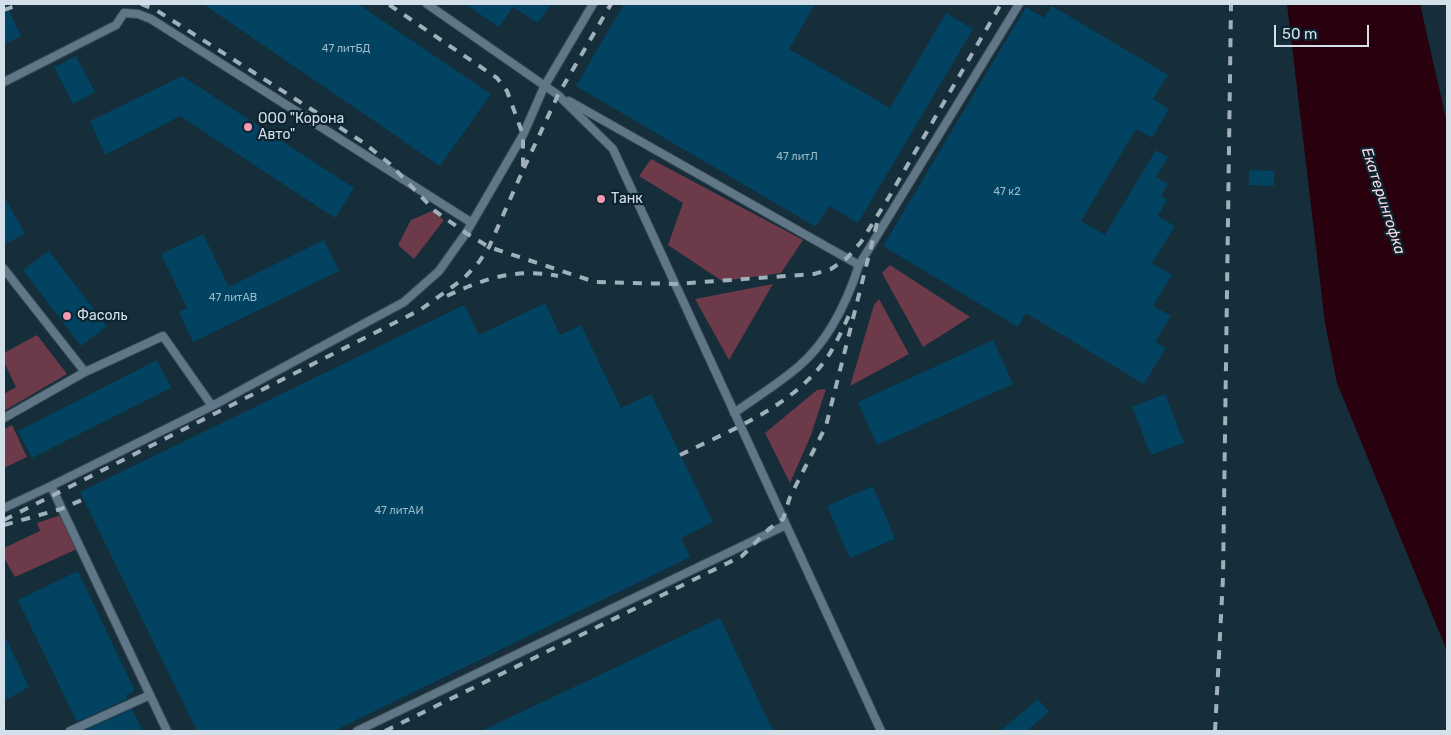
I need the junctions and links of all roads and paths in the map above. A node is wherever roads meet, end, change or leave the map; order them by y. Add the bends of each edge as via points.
1 (124, 4) edge
2 (426, 4) edge
3 (593, 4) edge
4 (1019, 4) edge
5 (124, 13) junction
6 (4, 82) edge
7 (544, 87) junction
8 (558, 95) junction
9 (472, 223) junction
10 (859, 265) junction
11 (4, 268) edge
12 (85, 372) junction
13 (212, 406) junction
14 (734, 412) junction
15 (4, 418) edge
16 (51, 486) junction
17 (4, 508) edge
18 (786, 525) junction
19 (150, 695) junction
20 (70, 731) edge
21 (167, 731) edge
22 (357, 731) edge
23 (881, 731) edge

1 - 5 lane
2 - 7 lane
3 - 7 lane
4 - 10 lane
5 - 6 lane via 116,25
5 - 9 lane via 151,19
7 - 8 lane
7 - 9 lane via 523,135
8 - 10 lane
8 - 14 lane via 613,149
9 - 13 lane via 439,271 404,302
10 - 14 lane via 852,288 816,350 798,367
11 - 12 lane
12 - 13 lane via 163,336
12 - 15 lane
13 - 16 lane
14 - 18 lane
16 - 17 lane
16 - 19 lane
18 - 22 lane
18 - 23 lane
19 - 20 lane
19 - 21 lane

